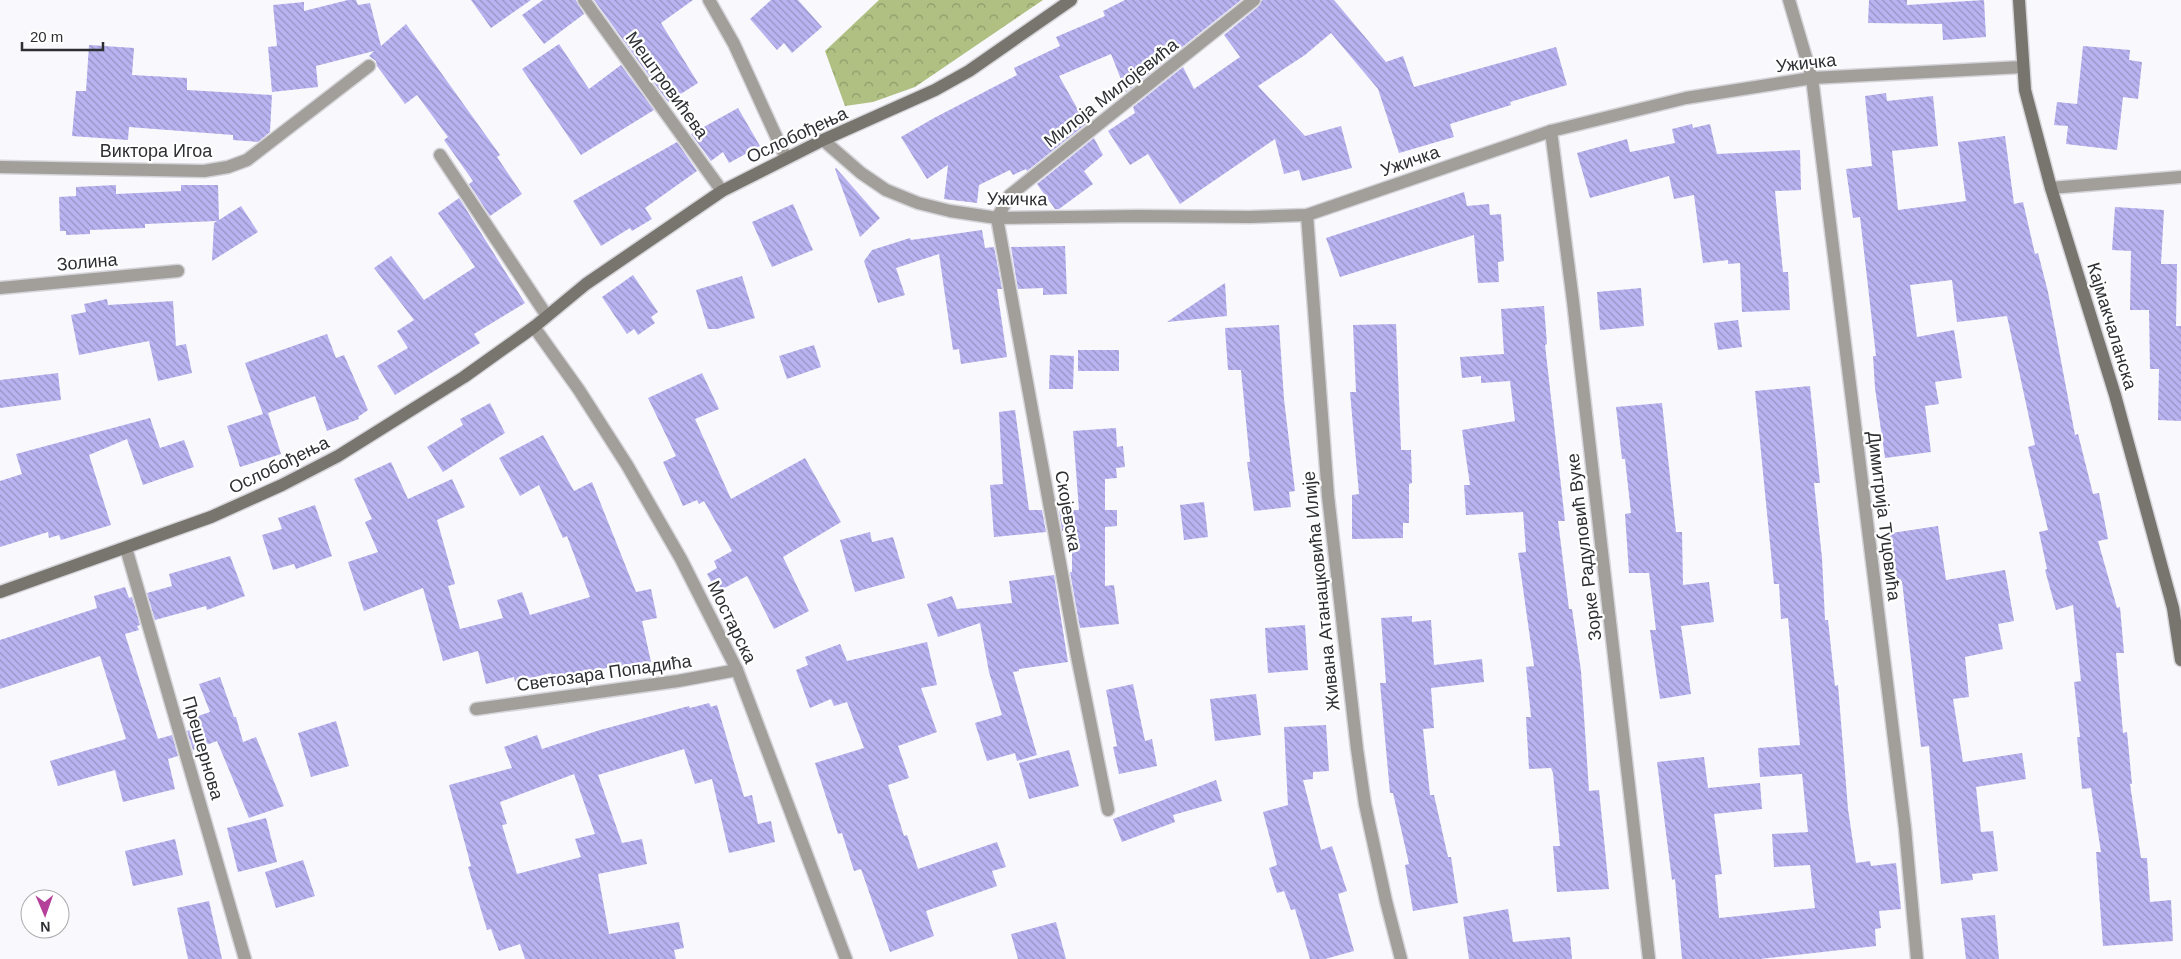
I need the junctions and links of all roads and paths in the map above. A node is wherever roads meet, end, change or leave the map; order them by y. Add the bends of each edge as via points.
1 (584, 0) edge
2 (709, 0) edge
3 (1072, 0) edge
4 (1254, 0) edge
5 (1789, 0) edge
6 (2019, 0) edge
7 (369, 66) dead end
8 (2022, 67) junction
9 (1812, 78) junction
10 (1551, 131) junction
11 (823, 140) junction
12 (440, 155) dead end
13 (786, 158) junction
14 (0, 167) edge
15 (2181, 177) edge
16 (2051, 188) junction
17 (722, 191) junction
18 (1306, 215) junction
19 (998, 218) junction
20 (178, 271) dead end
21 (0, 288) edge
22 (547, 316) junction
23 (534, 327) junction
24 (126, 548) junction
25 (0, 592) edge
26 (2181, 660) edge
27 (737, 670) junction
28 (476, 709) dead end
29 (1108, 810) dead end
30 (245, 959) edge
31 (846, 959) edge
32 (1401, 959) edge
33 (1649, 959) edge
34 (1917, 959) edge

1 - 17 street, Мештровићева
2 - 13 street via 734,44
3 - 11 street, Ослобођења via 960,76
4 - 19 street, Милоја Милојевића via 1010,195
5 - 9 street, Димитрија Туцовића
6 - 8 street, Кајмакчаланска
7 - 14 street, Виктора Игоа via 247,160 228,167 204,171
8 - 9 street, Ужичка
8 - 16 street, Кајмакчаланска
9 - 10 street, Ужичка via 1686,98
9 - 34 street, Димитрија Туцовића via 1902,809
10 - 18 street, Ужичка
10 - 33 street, Зорке Радуловић Вуке
11 - 13 street, Ослобођења
11 - 19 street, Ужичка via 886,190 918,203
12 - 22 street
13 - 17 street, Ослобођења
15 - 16 street
16 - 26 street, Кајмакчаланска via 2115,395 2173,608
17 - 22 street, Ослобођења via 586,284
18 - 19 street, Ужичка
18 - 32 street, Живана Атанацковића Илије via 1327,490 1357,749 1367,814
19 - 29 street, Скојевска
20 - 21 street, Золина
22 - 23 street, Ослобођења
23 - 24 street, Ослобођења via 464,377 338,456 212,517
23 - 27 street, Мостарска via 627,466 681,559
24 - 25 street, Ослобођења
24 - 30 street, Прешернова
27 - 28 street, Светозара Попадића
27 - 31 street, Мостарска

